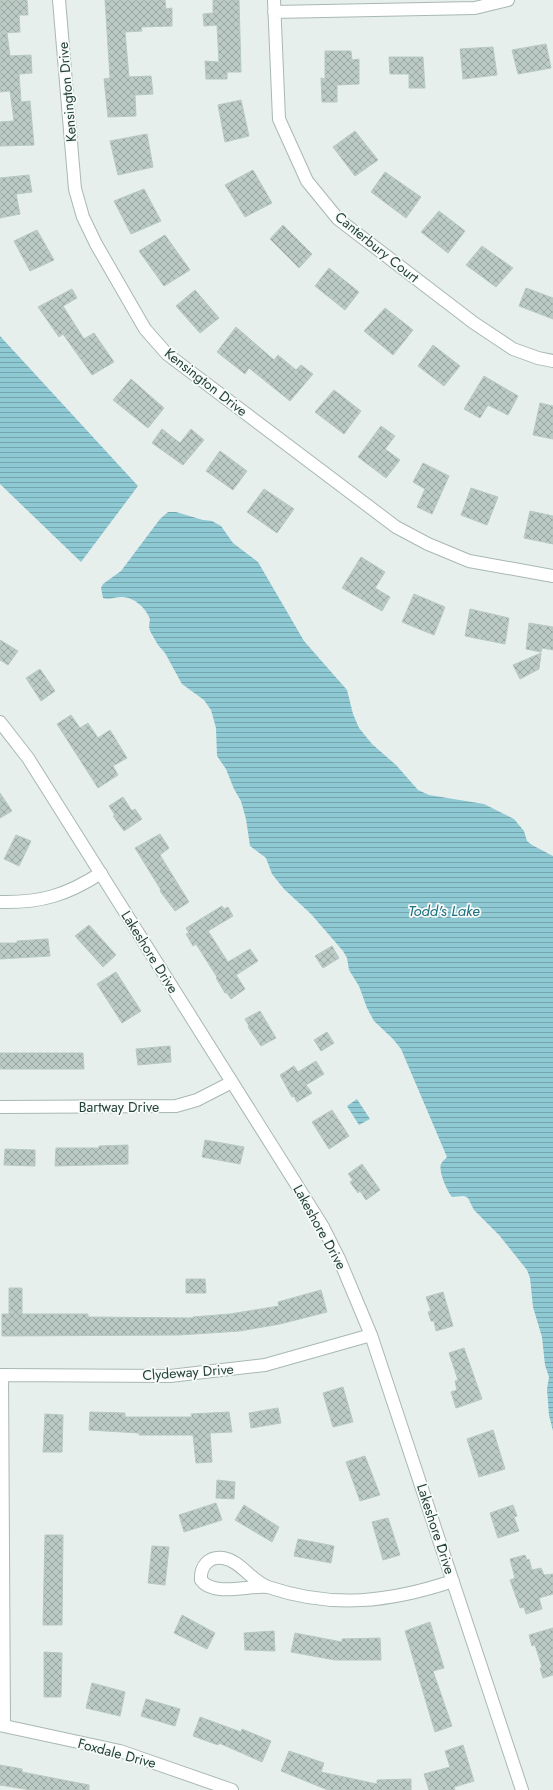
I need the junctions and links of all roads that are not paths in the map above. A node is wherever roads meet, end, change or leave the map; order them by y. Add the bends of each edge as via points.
1 (59, 0) edge
2 (508, 0) edge
3 (274, 6) edge
4 (553, 361) edge
5 (553, 576) edge
6 (0, 722) edge
7 (101, 873) junction
8 (0, 902) edge
9 (232, 1082) junction
10 (0, 1107) edge
11 (371, 1335) junction
12 (1, 1375) edge
13 (453, 1581) junction
14 (268, 1587) junction
15 (2, 1725) edge
16 (232, 1790) edge
17 (522, 1790) edge

1 - 5 street, Kensington Drive via 75,189 83,217 96,244 145,329 167,354 396,527 469,561
2 - 3 street via 475,8
3 - 4 street, Canterbury Court via 279,119 307,181 338,219 474,323 513,349
6 - 7 street, Lakeshore Drive via 28,758
7 - 8 street via 59,895 36,901
7 - 9 street, Lakeshore Drive
9 - 10 street, Bartway Drive via 196,1100 176,1106
9 - 11 street, Lakeshore Drive via 323,1227 350,1280
11 - 12 street, Clydeway Drive via 265,1365 170,1376
11 - 13 street, Lakeshore Drive
12 - 15 street
13 - 14 street via 397,1597 360,1601 323,1598
13 - 17 street, Lakeshore Drive
14 - 14 street via 253,1579 228,1559 212,1559 202,1569 201,1580 210,1588 224,1590
15 - 16 street, Foxdale Drive via 120,1751

